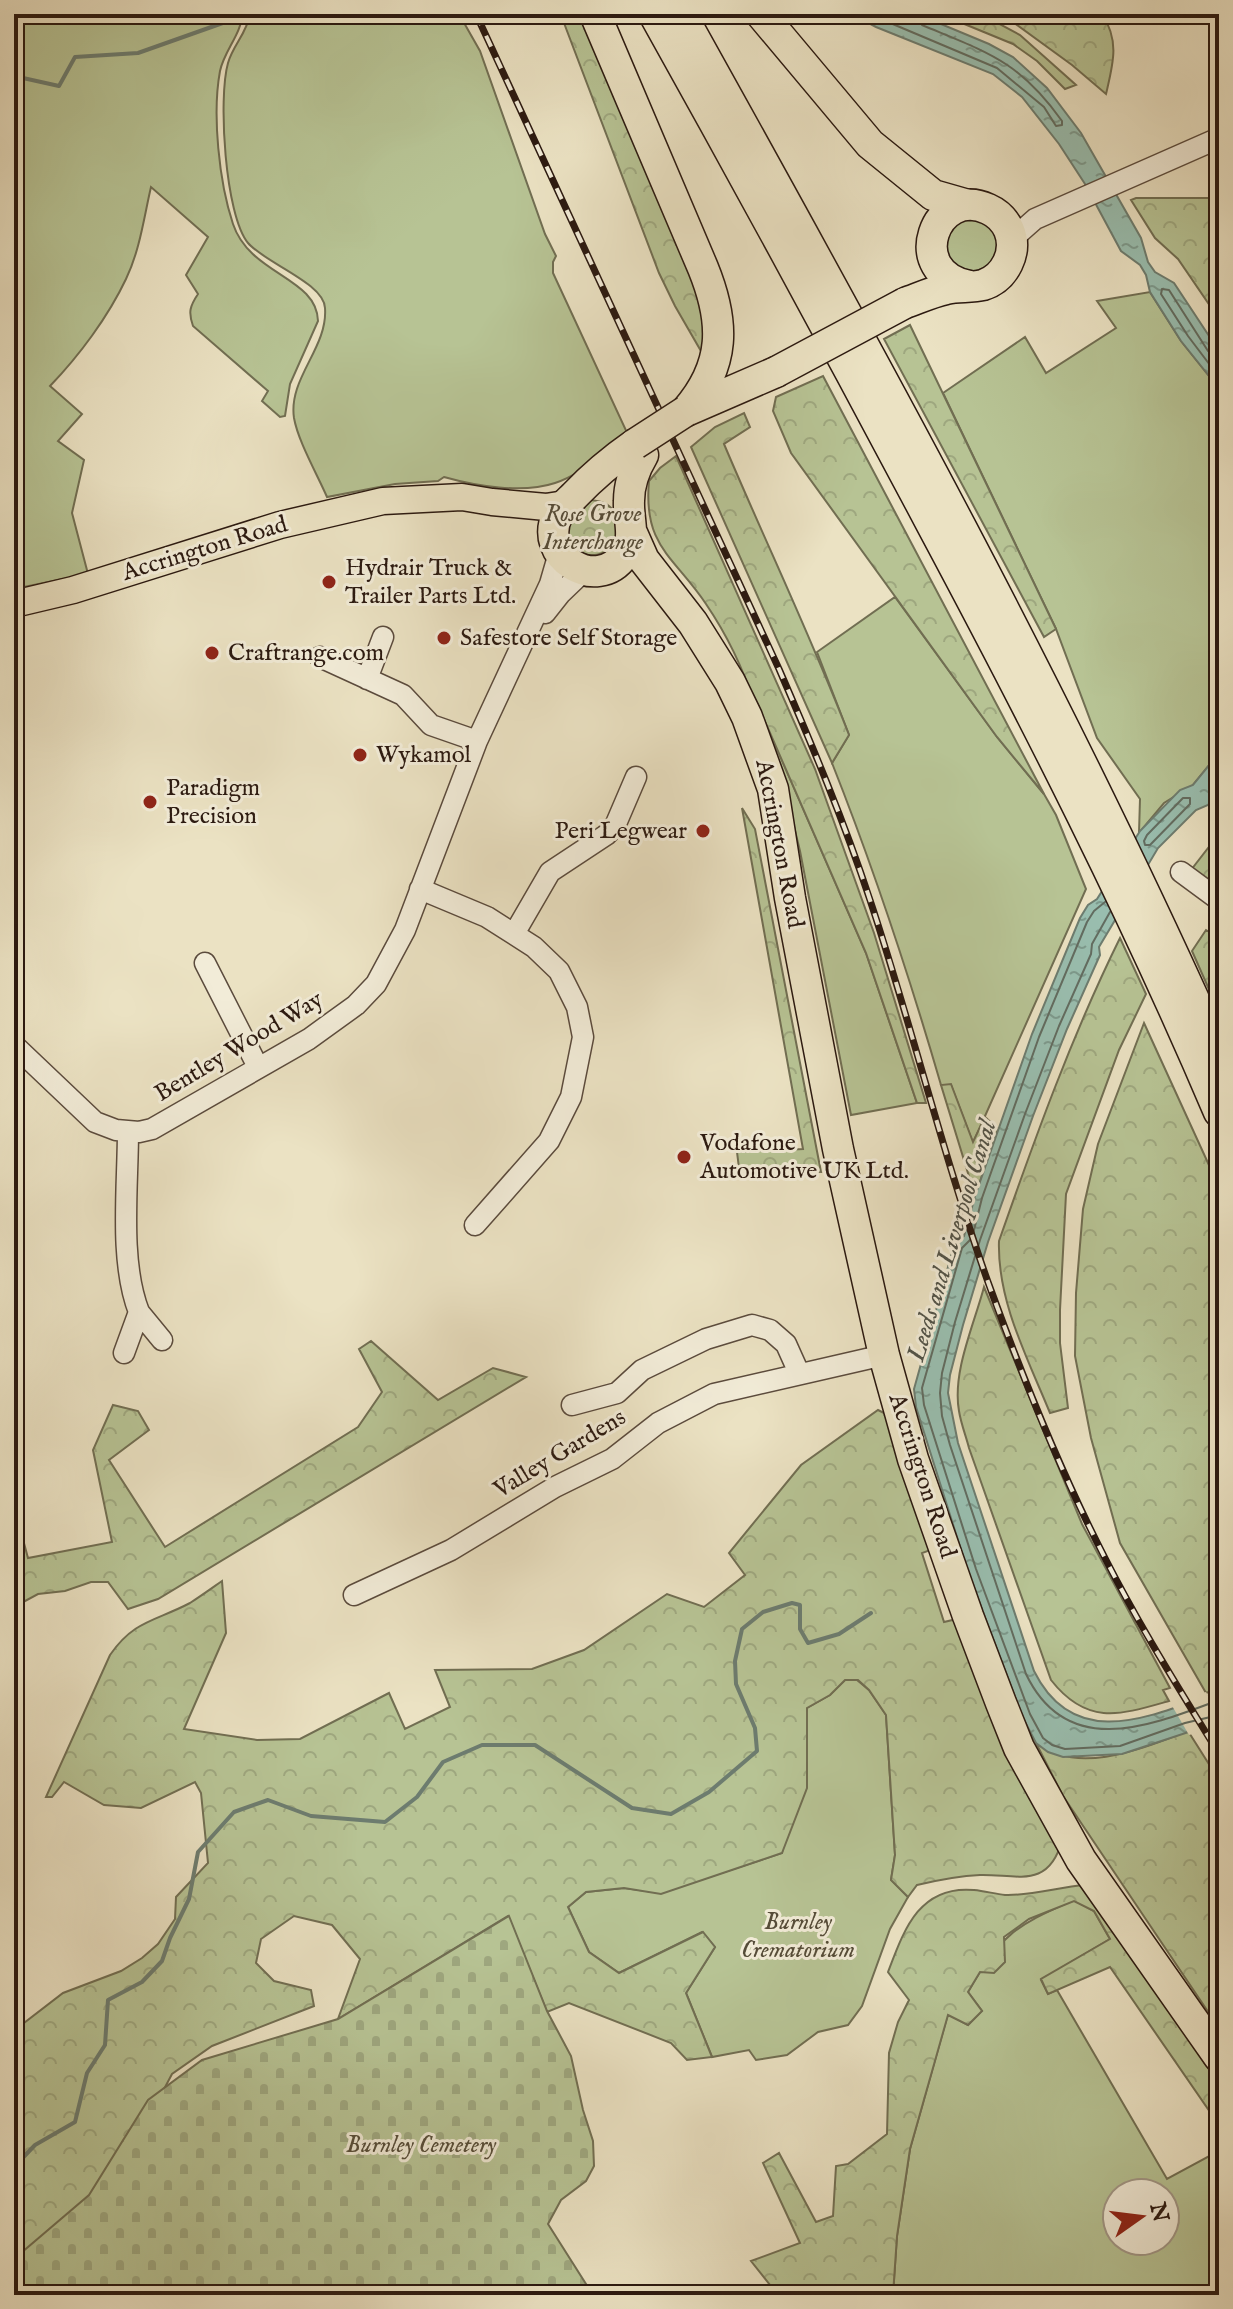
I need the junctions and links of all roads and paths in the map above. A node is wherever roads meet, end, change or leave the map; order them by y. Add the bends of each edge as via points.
1 (595, 14) edge
2 (654, 14) edge
3 (681, 14) edge
4 (761, 14) edge
5 (1219, 138) edge
6 (980, 207) junction
7 (1046, 213) junction
8 (1012, 244) junction
9 (932, 255) junction
10 (969, 286) junction
11 (905, 303) junction
12 (683, 418) junction
13 (639, 449) junction
14 (568, 501) junction
15 (492, 502) junction
16 (631, 526) junction
17 (556, 547) junction
18 (592, 571) junction
19 (14, 604) edge
20 (686, 616) junction
21 (383, 637) dead end
22 (525, 638) junction
23 (320, 657) dead end
24 (367, 679) junction
25 (477, 741) junction
26 (636, 777) dead end
27 (1102, 830) junction
28 (1184, 875) dead end
29 (420, 889) junction
30 (1219, 900) edge
31 (514, 934) junction
32 (205, 963) dead end
33 (1184, 1004) junction
34 (14, 1045) edge
35 (1219, 1055) edge
36 (258, 1067) junction
37 (1219, 1112) edge
38 (128, 1131) junction
39 (475, 1225) dead end
40 (139, 1312) junction
41 (162, 1340) dead end
42 (124, 1353) dead end
43 (884, 1355) junction
44 (799, 1373) junction
45 (572, 1405) dead end
46 (354, 1595) dead end
47 (1219, 2057) edge

1 - 12 highway via 718,310 718,353 700,395
2 - 27 highway via 1022,695
3 - 27 highway via 991,584
4 - 6 highway via 870,144 933,195
5 - 7 street
6 - 7 street via 1021,216
6 - 8 highway via 1007,226
6 - 9 highway via 955,208 943,216 931,241
7 - 8 street via 1025,226
8 - 10 highway via 1010,259 998,276
9 - 10 highway via 945,277
9 - 11 highway via 922,284
10 - 11 highway
11 - 12 highway, bridge
12 - 13 highway, bridge
13 - 14 highway via 592,477
13 - 16 highway
14 - 15 main road, Accrington Road via 546,507
14 - 16 highway via 605,494
14 - 17 highway via 553,528
15 - 17 main road, Accrington Road via 530,522
15 - 19 main road, Accrington Road via 436,497 352,507
16 - 18 highway via 623,558
16 - 20 highway, Accrington Road via 644,560
17 - 18 highway via 574,567
17 - 22 street, Bentley Wood Way via 550,584
18 - 20 highway, Accrington Road via 642,580
18 - 22 street, Bentley Wood Way via 560,594
20 - 43 highway, Accrington Road via 730,682 773,789 835,1134
21 - 24 street
22 - 25 street, Bentley Wood Way
23 - 24 street
24 - 25 street via 403,695 431,725
25 - 29 street, Bentley Wood Way
26 - 31 street via 615,826 550,872
27 - 33 highway
28 - 30 street
29 - 31 street
29 - 36 street, Bentley Wood Way via 376,984 309,1039
31 - 39 street via 559,971 577,1007 583,1037 571,1097 549,1141
32 - 36 street
33 - 35 highway
33 - 37 highway
34 - 38 street via 95,1122
36 - 38 street, Bentley Wood Way via 152,1129
38 - 40 street via 131,1291
40 - 41 street
40 - 42 street
43 - 44 street, Valley Gardens
43 - 47 highway, Accrington Road via 913,1459 1019,1748 1081,1860
44 - 45 street, Valley Gardens via 786,1344 770,1330 752,1325 706,1339 642,1370 617,1393
44 - 46 street, Valley Gardens via 714,1394 451,1550

